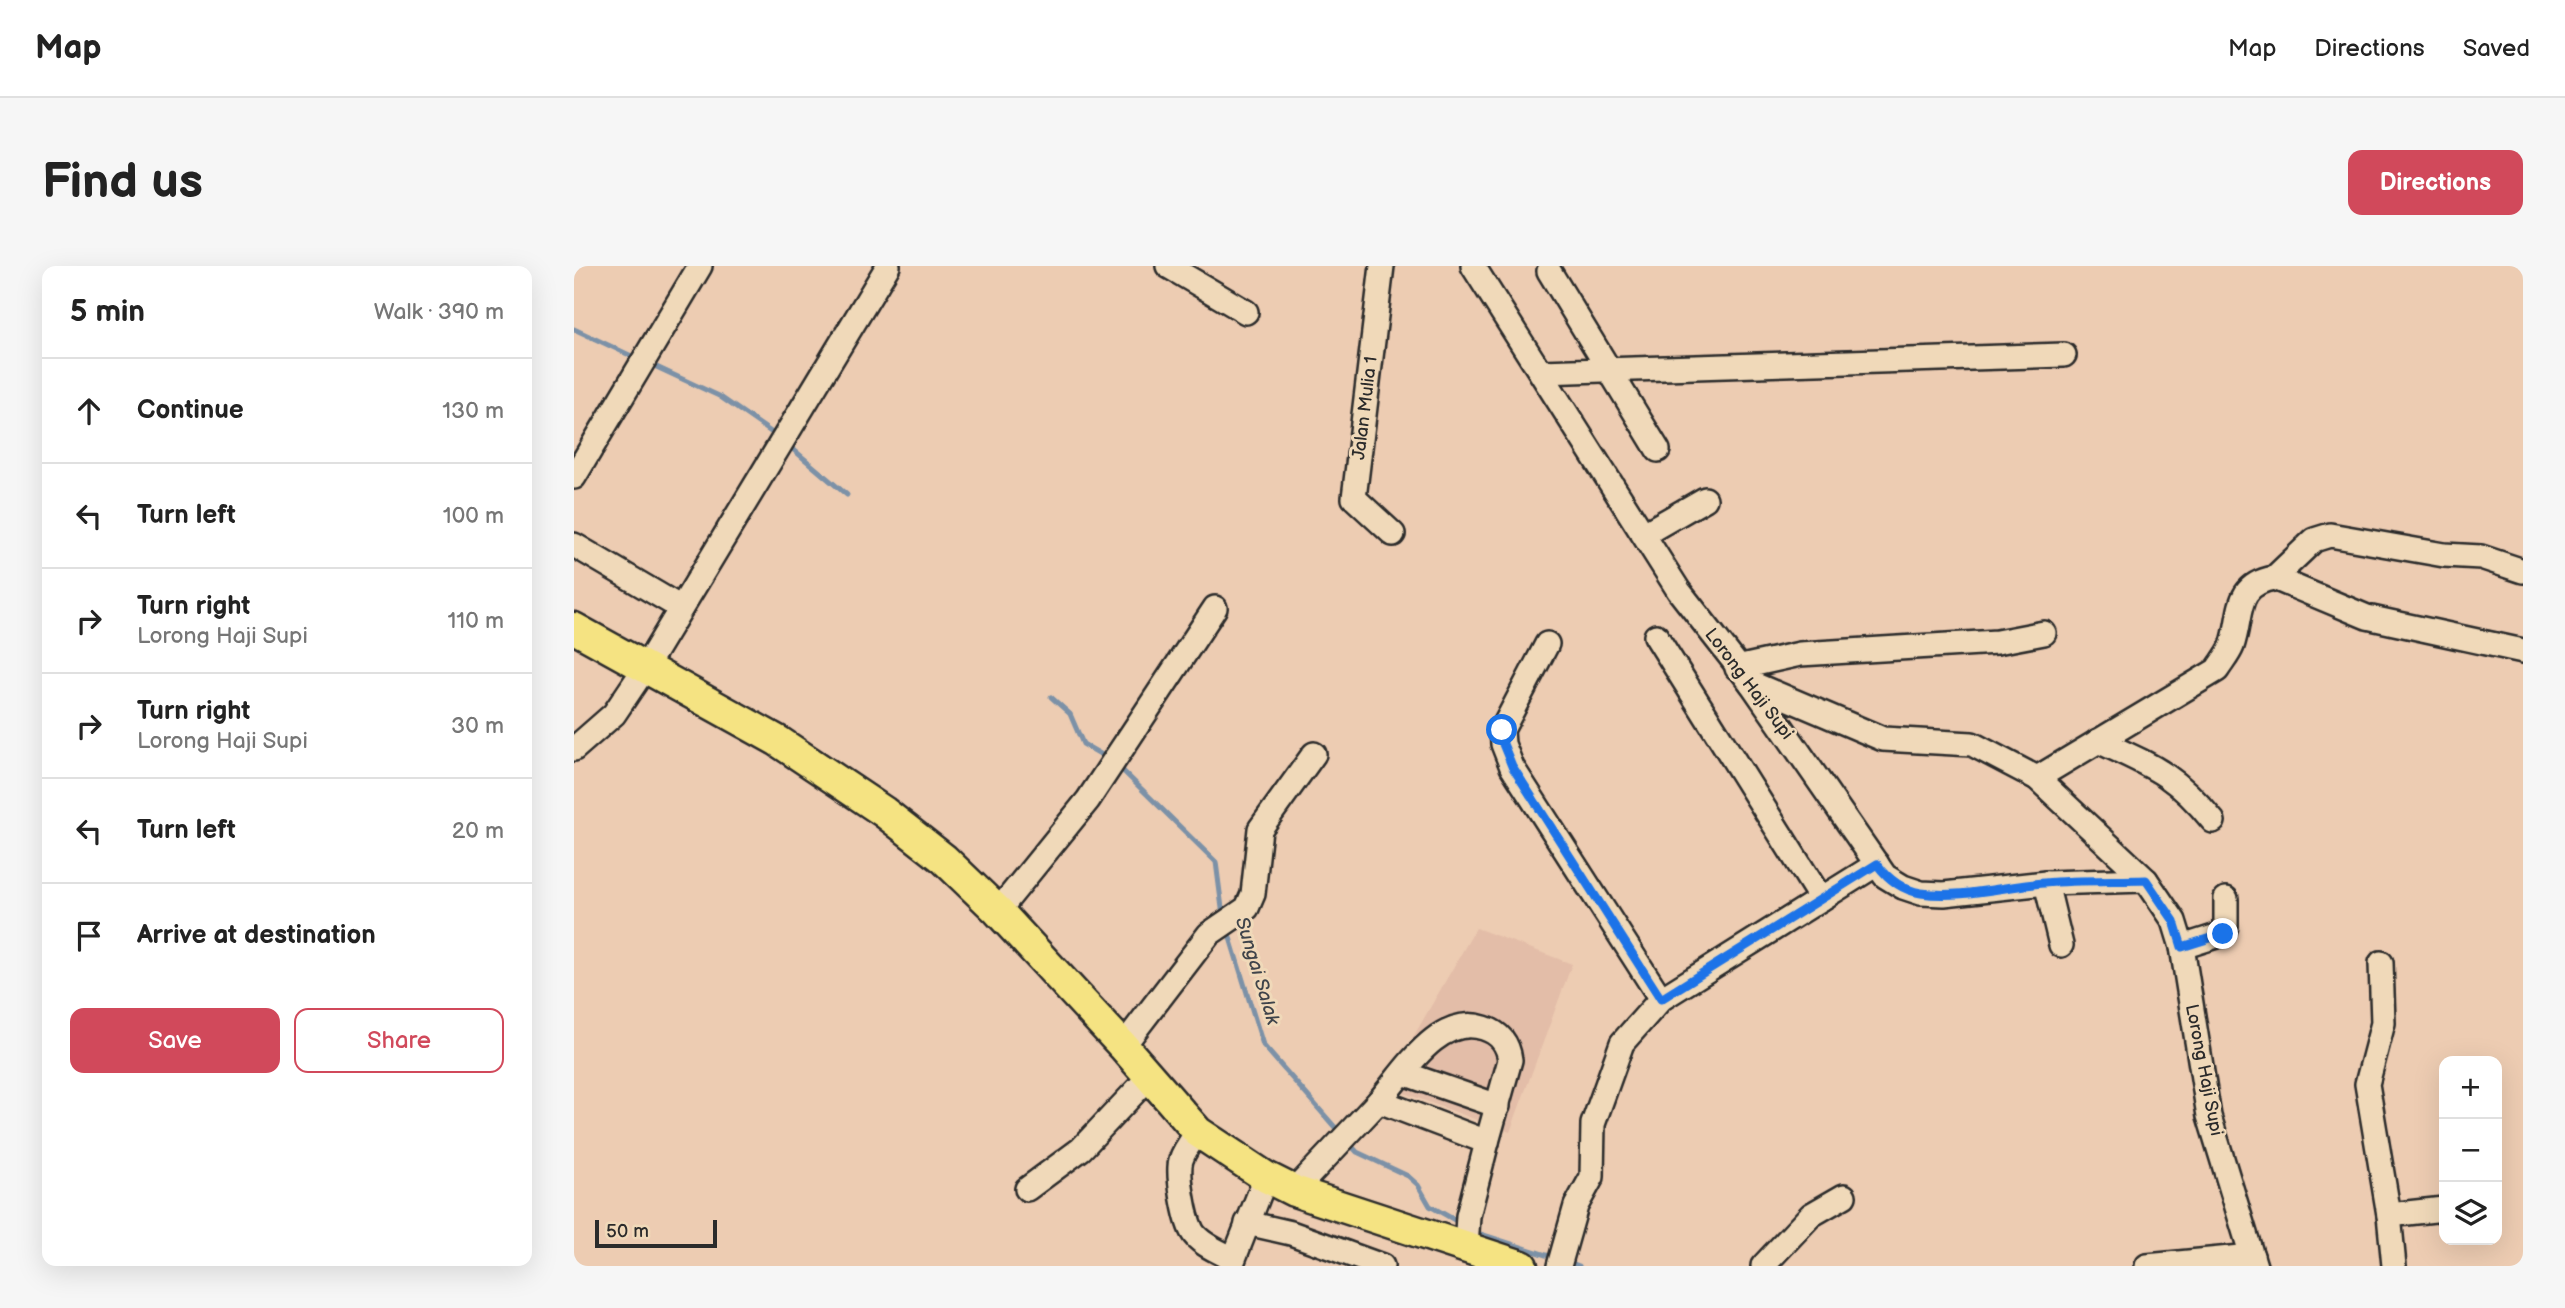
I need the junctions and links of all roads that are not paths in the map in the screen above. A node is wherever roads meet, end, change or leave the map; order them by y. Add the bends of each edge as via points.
1 (700, 266) edge
2 (888, 266) edge
3 (1168, 266) edge
4 (1382, 266) edge
5 (1473, 266) edge
6 (1549, 271) dead end
7 (1245, 312) dead end
8 (2064, 355) dead end
9 (1609, 370) junction
10 (1541, 372) junction
11 (1658, 450) dead end
12 (574, 477) edge
13 (1705, 499) dead end
14 (1393, 534) dead end
15 (1644, 534) junction
16 (574, 545) edge
17 (2523, 570) edge
18 (2274, 578) junction
19 (681, 608) junction
20 (1215, 608) dead end
21 (574, 628) edge
22 (2044, 633) dead end
23 (1656, 636) dead end
24 (1547, 644) dead end
25 (2523, 651) edge
26 (645, 668) junction
27 (1744, 676) junction
28 (2098, 741) junction
29 (574, 749) edge
30 (1314, 754) dead end
31 (2037, 778) junction
32 (2213, 821) dead end
33 (1877, 864) junction
34 (2146, 880) junction
35 (2046, 883) junction
36 (1821, 899) junction
37 (2225, 899) dead end
38 (998, 911) junction
39 (2060, 945) dead end
40 (2182, 947) junction
41 (2381, 963) dead end
42 (1661, 999) junction
43 (1123, 1045) junction
44 (1403, 1073) junction
45 (1150, 1076) junction
46 (1379, 1101) junction
47 (1498, 1106) junction
48 (1198, 1132) junction
49 (1487, 1142) junction
50 (1266, 1177) junction
51 (1027, 1189) dead end
52 (1294, 1191) junction
53 (1844, 1196) dead end
54 (2439, 1210) edge
55 (2389, 1215) junction
56 (1247, 1223) junction
57 (1466, 1244) junction
58 (1326, 1256) edge
59 (2254, 1261) edge
60 (1232, 1263) edge
61 (1382, 1266) edge
62 (1522, 1266) edge
63 (1559, 1266) edge
64 (1763, 1266) edge
65 (2147, 1266) edge
66 (2394, 1266) edge

1 - 12 street
2 - 19 street
3 - 7 street
4 - 14 street, Jalan Mulia 1 via 1354,498
5 - 10 street, Lorong Haji Supi
6 - 9 street
8 - 9 street
9 - 10 street
9 - 11 street
10 - 15 street, Lorong Haji Supi
13 - 15 street
15 - 27 street, Lorong Haji Supi via 1679,591
16 - 19 street
17 - 18 street via 2481,557 2330,535 2314,540
18 - 25 street via 2367,617
18 - 28 street via 2260,580 2244,596 2232,647 2217,670
19 - 26 street
20 - 38 street via 1088,800
21 - 26 main road
22 - 27 street via 1985,643 1800,654
23 - 36 street
24 - 42 street via 1502,730 1503,744 1512,766
26 - 29 street via 614,715
26 - 38 main road via 778,741 884,812 944,859
27 - 31 street, Lorong Haji Supi via 1883,739 1972,744
27 - 33 street, Lorong Haji Supi
28 - 31 street
28 - 32 street via 2161,770 2188,790
30 - 43 street via 1259,829 1253,894 1247,908 1225,920
31 - 34 street, Lorong Haji Supi
33 - 35 street, Lorong Haji Supi via 1885,876 1921,893
33 - 36 street
34 - 35 street, Lorong Haji Supi
34 - 40 street, Lorong Haji Supi via 2174,921
35 - 39 street
36 - 42 street
37 - 40 street via 2223,934
38 - 43 main road
40 - 59 street, Lorong Haji Supi via 2209,1116
41 - 55 street via 2383,1023 2367,1084
42 - 63 street via 1622,1044 1593,1124 1592,1177 1576,1206
43 - 45 main road
44 - 46 street
44 - 47 street
44 - 47 street via 1451,1027 1489,1029 1508,1046 1510,1060
45 - 48 main road
45 - 51 street via 1081,1149
46 - 49 street
46 - 52 street
47 - 49 street
48 - 50 main road
48 - 60 street via 1179,1168 1188,1217 1200,1240
49 - 57 street via 1468,1216
50 - 52 main road
50 - 56 street
52 - 57 main road
53 - 64 street via 1811,1215
54 - 55 street
55 - 66 street
56 - 58 street
56 - 60 street
57 - 62 main road
58 - 61 street
59 - 65 street

